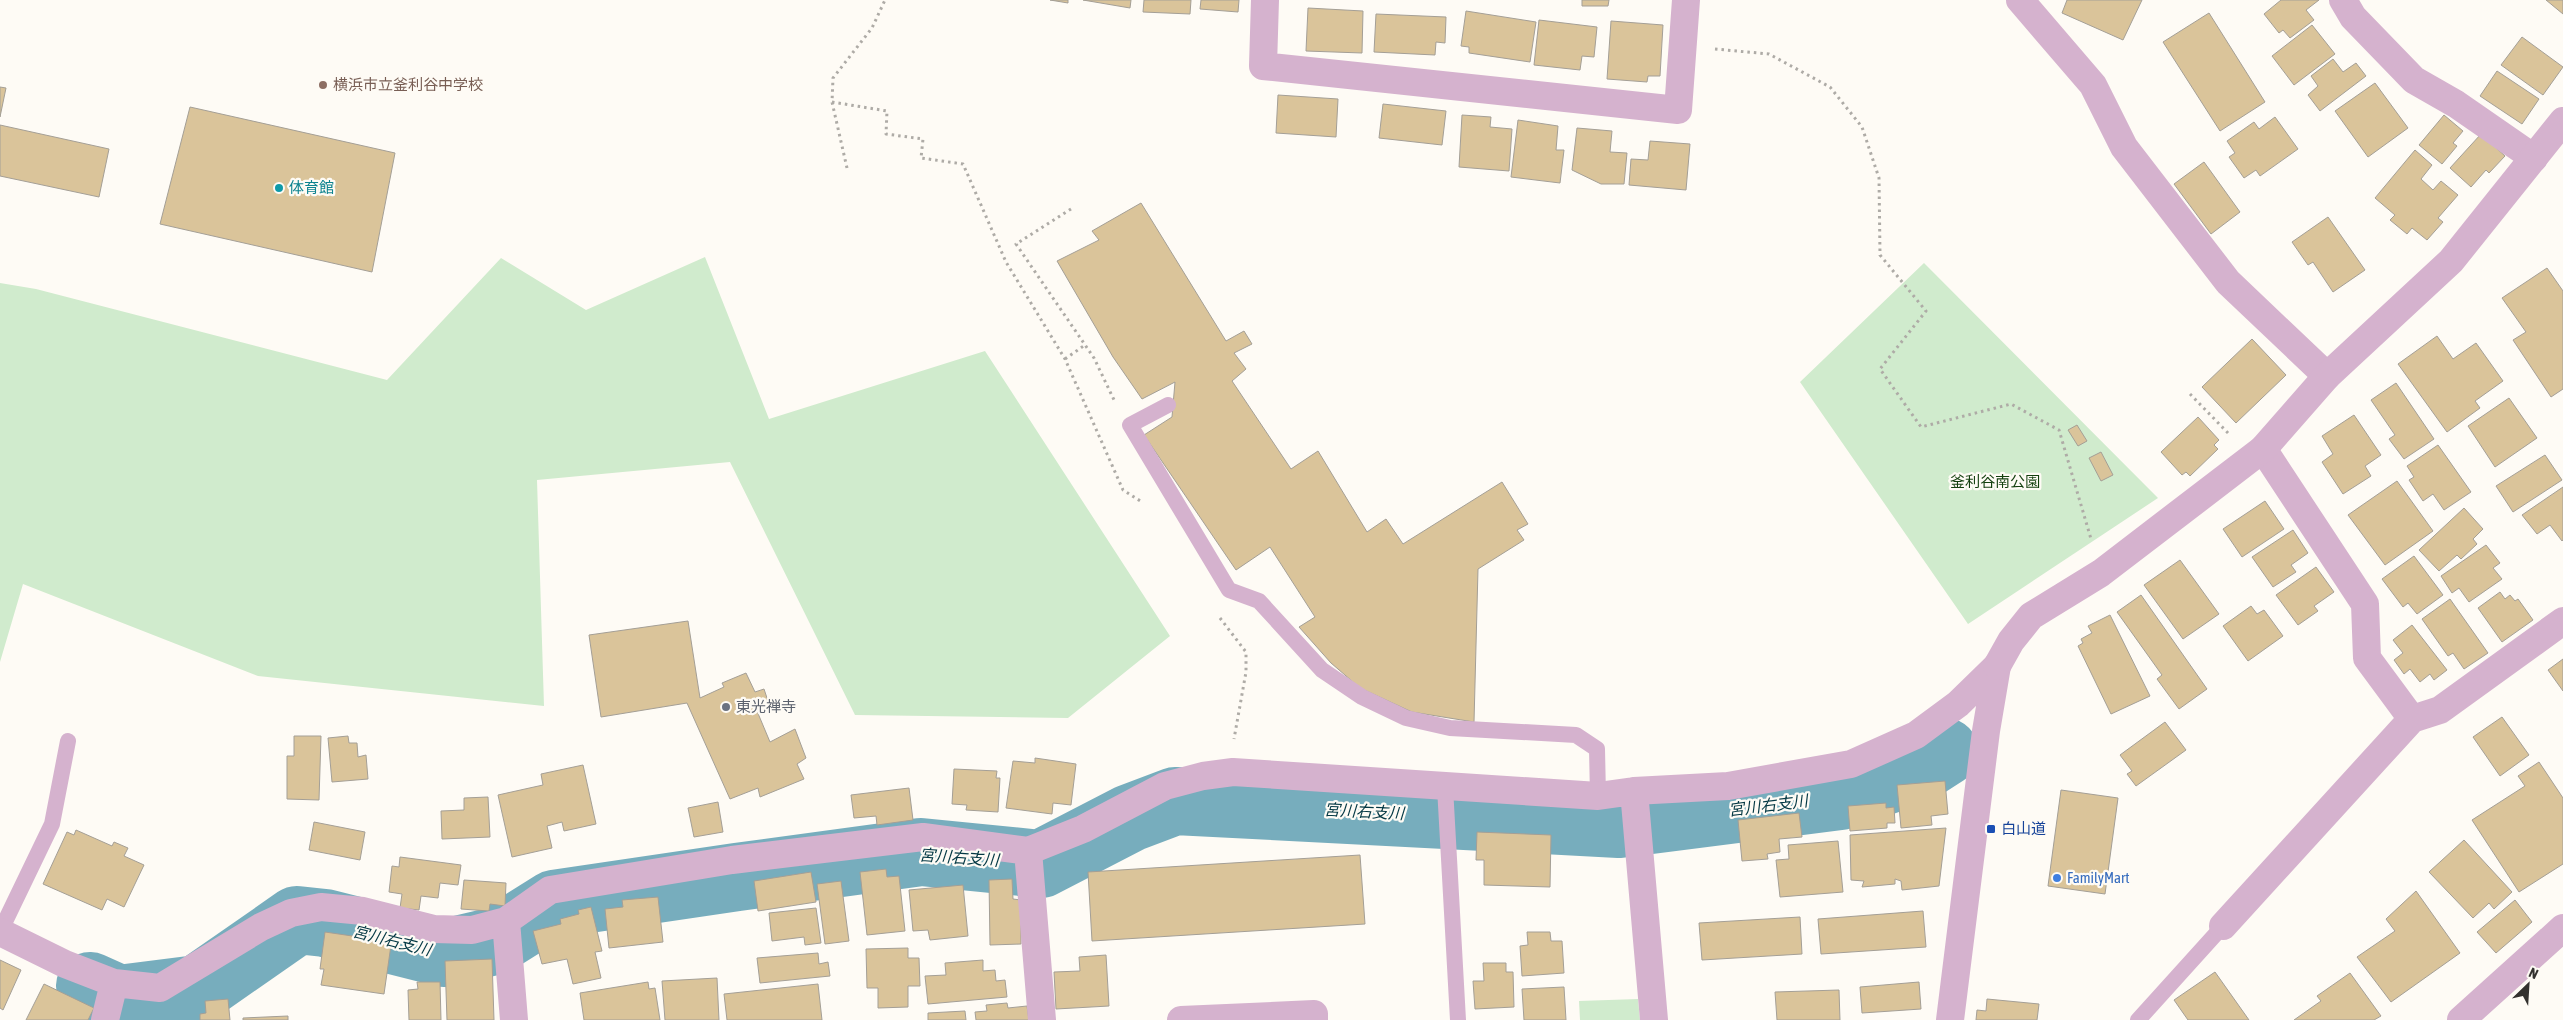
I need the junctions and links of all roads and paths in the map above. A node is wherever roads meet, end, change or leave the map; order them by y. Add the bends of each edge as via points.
1 (884, 0) edge
2 (1265, 0) edge
3 (1686, 0) edge
4 (2020, 0) edge
5 (2343, 0) edge
6 (1681, 46) junction
7 (832, 102) junction
8 (2560, 132) edge
9 (2534, 158) junction
10 (963, 164) dead end
11 (847, 168) dead end
12 (1071, 209) dead end
13 (1085, 345) junction
14 (1065, 359) dead end
15 (2327, 376) junction
16 (2190, 394) dead end
17 (1116, 403) dead end
18 (1168, 405) dead end
19 (2263, 449) junction
20 (2101, 574) junction
21 (2563, 621) edge
22 (1997, 666) junction
23 (1246, 672) dead end
24 (2412, 719) junction
25 (1234, 728) dead end
26 (68, 741) dead end
27 (1445, 794) junction
28 (1598, 796) junction
29 (1635, 801) junction
30 (1029, 862) junction
31 (2224, 926) joint
32 (2563, 928) edge
33 (507, 929) junction
34 (0, 932) edge
35 (110, 1001) edge
36 (514, 1020) edge
37 (1042, 1020) edge
38 (1181, 1020) edge
39 (1314, 1020) edge
40 (1458, 1020) edge
41 (1654, 1020) edge
42 (1950, 1020) edge
43 (2138, 1020) edge
44 (2462, 1020) edge

1 - 7 path via 872,28 833,78
2 - 6 street via 1263,66 1678,110
3 - 6 street
4 - 15 street via 2094,85 2124,147 2228,282
5 - 9 street via 2354,17 2414,80 2456,104
6 - 20 path via 1769,54 1830,87 1862,128 1879,178 1880,255 1926,311 1880,369 1922,427 2012,404 2059,430
7 - 10 path via 887,111 886,134 923,139 921,158
7 - 11 path
8 - 9 street
9 - 15 street via 2451,261
12 - 13 path via 1016,244
13 - 14 path
13 - 17 path
15 - 19 street
16 - 19 path via 2233,439
18 - 28 lane via 1130,426 1229,590 1259,601 1322,670 1362,697 1406,718 1450,728 1576,736 1597,749
19 - 20 street
19 - 24 street via 2365,604 2367,658
20 - 22 street via 2032,616 2011,641
21 - 24 street via 2440,710
22 - 29 street via 1958,704 1916,735 1851,764
22 - 42 street
23 - 25 path
24 - 31 street
26 - 34 lane via 52,824
27 - 28 street
27 - 30 street via 1233,772 1203,776 1165,786
27 - 40 lane
28 - 29 street
29 - 41 street
30 - 33 street via 923,837 732,860 550,890
30 - 37 street
31 - 43 lane
32 - 44 street
33 - 35 street via 434,929 363,910 322,907 291,913 261,926 160,988
33 - 36 street
34 - 35 street via 65,964
38 - 39 street via 1314,1014

